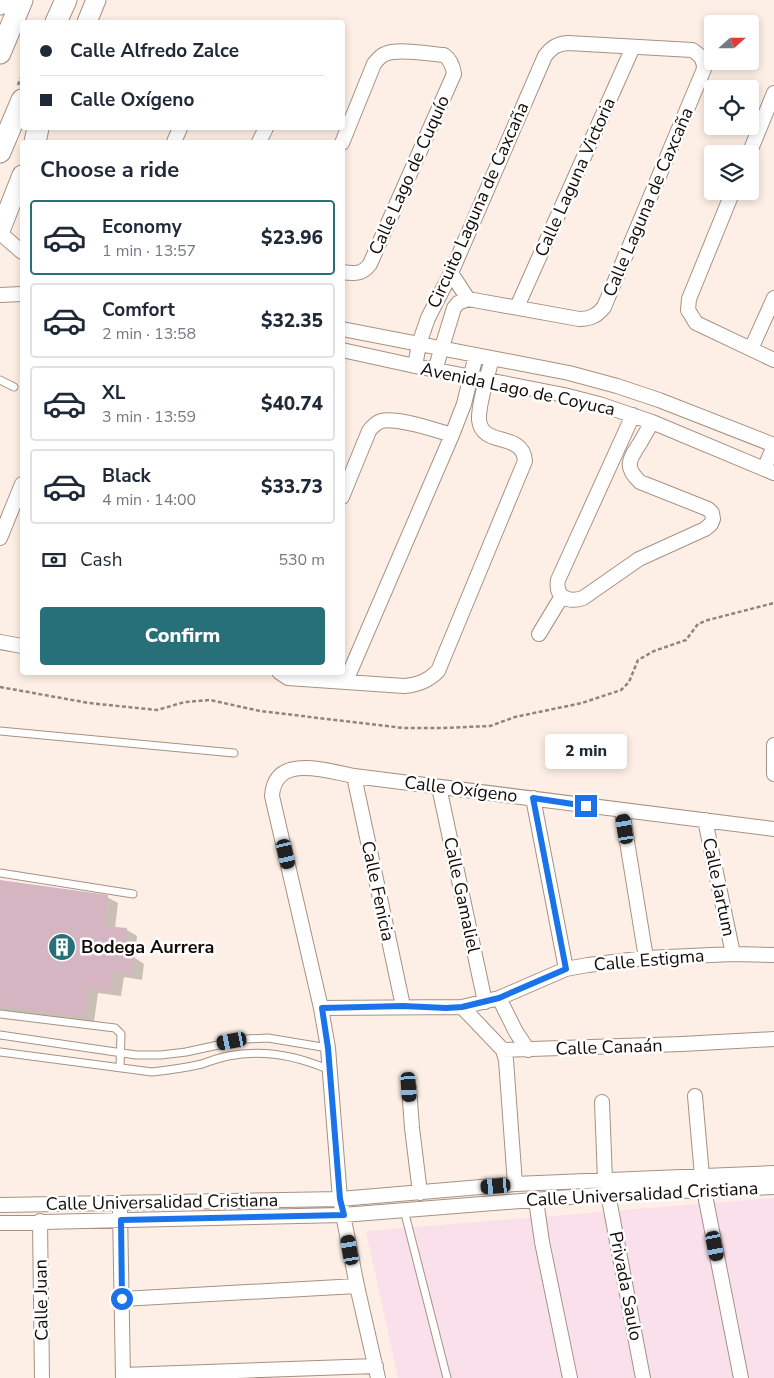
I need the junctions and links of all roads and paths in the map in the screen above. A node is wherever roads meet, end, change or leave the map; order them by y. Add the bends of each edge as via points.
1 (3, 0) edge
2 (22, 0) edge
3 (68, 0) edge
4 (96, 0) edge
5 (0, 4) edge
6 (57, 20) edge
7 (64, 20) edge
8 (88, 20) edge
9 (633, 47) junction
10 (0, 53) edge
11 (774, 93) edge
12 (20, 105) edge
13 (343, 140) edge
14 (753, 145) edge
15 (0, 152) edge
16 (18, 197) edge
17 (730, 200) edge
18 (0, 232) edge
19 (20, 250) edge
20 (345, 272) edge
21 (450, 273) junction
22 (20, 294) edge
23 (0, 295) edge
24 (774, 298) edge
25 (468, 299) junction
26 (517, 307) junction
27 (345, 330) edge
28 (419, 344) junction
29 (441, 348) junction
30 (751, 349) junction
31 (345, 351) edge
32 (476, 355) junction
33 (492, 358) junction
34 (774, 360) edge
35 (414, 366) junction
36 (435, 370) junction
37 (470, 376) junction
38 (0, 380) edge
39 (487, 380) junction
40 (14, 387) dead end
41 (633, 415) junction
42 (652, 422) junction
43 (452, 435) junction
44 (774, 446) edge
45 (769, 471) edge
46 (20, 489) edge
47 (345, 490) edge
48 (0, 538) edge
49 (562, 596) junction
50 (539, 634) dead end
51 (0, 642) edge
52 (20, 646) edge
53 (284, 675) edge
54 (346, 681) junction
55 (0, 731) edge
56 (774, 745) edge
57 (234, 753) dead end
58 (774, 774) edge
59 (354, 776) junction
60 (440, 787) junction
61 (533, 798) junction
62 (622, 810) junction
63 (705, 820) junction
64 (774, 829) edge
65 (0, 873) edge
66 (133, 894) dead end
67 (733, 954) junction
68 (774, 955) edge
69 (646, 958) junction
70 (566, 969) junction
71 (499, 998) junction
72 (485, 1002) junction
73 (403, 1006) junction
74 (462, 1007) junction
75 (322, 1008) junction
76 (0, 1014) edge
77 (0, 1034) edge
78 (774, 1039) edge
79 (328, 1048) junction
80 (503, 1050) junction
81 (528, 1050) junction
82 (0, 1052) edge
83 (120, 1053) junction
84 (120, 1068) junction
85 (330, 1070) junction
86 (409, 1087) dead end
87 (695, 1096) dead end
88 (602, 1102) dead end
89 (774, 1173) edge
90 (702, 1176) junction
91 (605, 1180) junction
92 (515, 1184) junction
93 (774, 1187) edge
94 (704, 1190) junction
95 (420, 1193) junction
96 (608, 1194) junction
97 (340, 1199) junction
98 (536, 1200) junction
99 (120, 1202) junction
100 (0, 1205) edge
101 (404, 1210) junction
102 (344, 1215) junction
103 (121, 1220) junction
104 (40, 1221) junction
105 (0, 1223) edge
106 (356, 1286) junction
107 (122, 1299) junction
108 (377, 1372) edge
109 (123, 1376) edge
110 (42, 1378) edge
111 (447, 1378) edge
112 (570, 1378) edge
113 (643, 1378) edge
114 (741, 1378) edge

1 - 5 main road
2 - 10 main road
3 - 6 main road
3 - 7 main road
4 - 8 street
9 - 21 street, Circuito Laguna de Caxcaña via 568,43 551,48
9 - 26 street, Calle Laguna Victoria
9 - 26 street, Calle Laguna de Caxcaña via 692,50 700,55 704,69 604,307 588,319
11 - 14 street
12 - 15 main road
13 - 20 street, Calle Lago de Cuquío via 374,64 385,54 444,55 448,58 454,74 370,264 360,273
16 - 18 street
17 - 30 street via 689,299 688,310 696,322
18 - 19 street
21 - 25 street
21 - 28 street, Circuito Laguna de Caxcaña
22 - 23 street
24 - 30 street
25 - 26 street, Calle Laguna de Caxcaña
25 - 29 street via 454,308
27 - 28 street, Avenida Lago de Coyuca
28 - 29 street, Avenida Lago de Coyuca
28 - 35 street, Circuito Laguna de Caxcaña
29 - 32 street, Avenida Lago de Coyuca
29 - 36 street
30 - 34 street
31 - 35 street, Avenida Lago de Coyuca
32 - 33 street, Avenida Lago de Coyuca
32 - 37 street
33 - 39 street
33 - 44 street, Avenida Lago de Coyuca via 617,386
35 - 36 street, Avenida Lago de Coyuca
36 - 37 street, Avenida Lago de Coyuca
37 - 39 street, Avenida Lago de Coyuca
37 - 43 street
38 - 40 lane
39 - 41 street, Avenida Lago de Coyuca via 564,395
39 - 54 street via 480,410 482,429 490,436 517,445 525,461 438,671 415,685
41 - 42 street, Avenida Lago de Coyuca
41 - 49 street via 558,580
42 - 45 street, Avenida Lago de Coyuca
42 - 49 street via 631,456 634,476 640,482 708,508 714,519 705,529 639,559 582,598 574,601
43 - 47 street via 397,421 377,423 369,431
43 - 54 street
44 - 45 street
46 - 48 street
49 - 50 street
51 - 52 street
53 - 54 street via 288,678
55 - 57 lane
56 - 58 street
59 - 60 street, Calle Oxígeno
59 - 73 street, Calle Fenicia
59 - 75 street, Calle Oxígeno via 310,767 293,768 273,785 272,796
60 - 61 street, Calle Oxígeno
60 - 72 street, Calle Gamaliel
61 - 62 street, Calle Oxígeno
61 - 70 street
62 - 63 street, Calle Oxígeno
62 - 69 street
63 - 64 street, Calle Oxígeno
63 - 67 street, Calle Jartum
65 - 66 lane
67 - 68 street, Calle Estigma
67 - 69 street, Calle Estigma
69 - 70 street, Calle Estigma
70 - 71 street, Calle Estigma
71 - 72 street, Calle Estigma
71 - 81 street
72 - 74 street, Calle Estigma
73 - 74 street, Calle Estigma
73 - 75 street, Calle Estigma
74 - 80 street
75 - 79 street
76 - 83 lane via 115,1028 121,1034
77 - 83 lane
78 - 81 street, Calle Canaán
79 - 83 lane via 268,1038 246,1039 178,1053
79 - 85 street
80 - 81 street, Calle Canaán
80 - 92 street
82 - 84 lane
83 - 84 lane
84 - 85 lane via 152,1072 250,1053 298,1058
85 - 97 street
86 - 95 street
87 - 90 street
88 - 91 street
89 - 90 street, Calle Universalidad Cristiana
90 - 91 street, Calle Universalidad Cristiana
91 - 92 street, Calle Universalidad Cristiana
92 - 95 street, Calle Universalidad Cristiana
93 - 94 street, Calle Universalidad Cristiana
94 - 96 street, Calle Universalidad Cristiana
94 - 114 street
95 - 97 street, Calle Universalidad Cristiana
96 - 98 street, Calle Universalidad Cristiana
96 - 113 street, Privada Saulo
97 - 99 street, Calle Universalidad Cristiana
97 - 102 street
98 - 101 street, Calle Universalidad Cristiana
98 - 112 street
99 - 100 street, Calle Universalidad Cristiana
99 - 103 street
101 - 102 street, Calle Universalidad Cristiana
101 - 111 lane
102 - 103 street, Calle Universalidad Cristiana
102 - 106 street
103 - 104 street, Calle Universalidad Cristiana
103 - 107 street
104 - 105 street, Calle Universalidad Cristiana
104 - 110 street, Calle Juan
106 - 107 street
106 - 108 street
107 - 109 street
108 - 109 street

